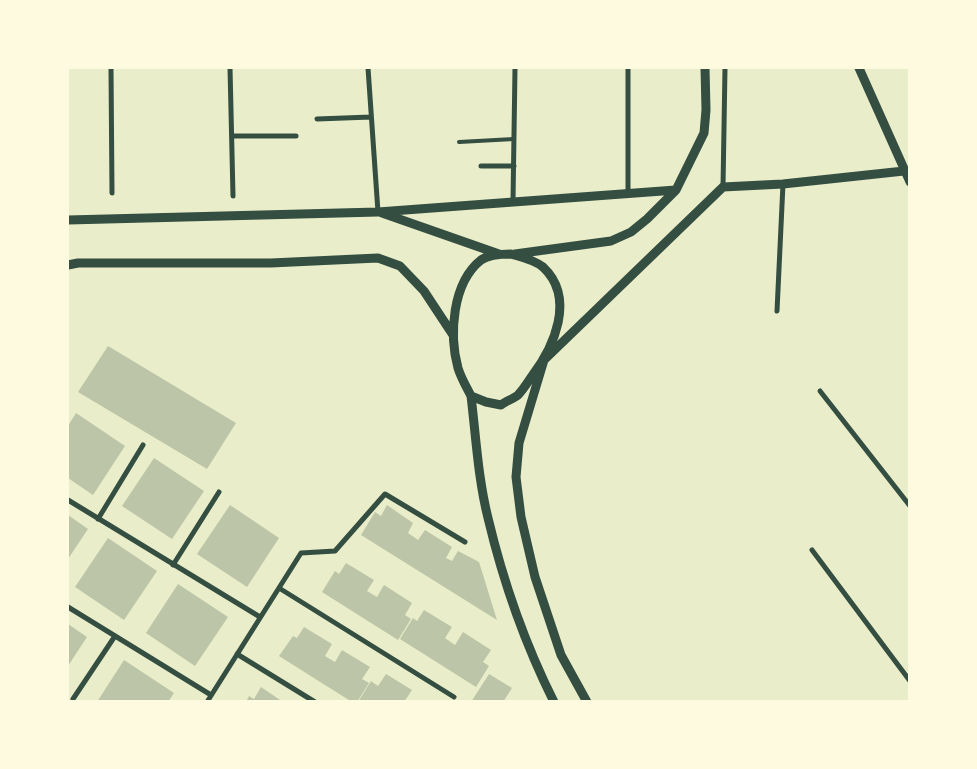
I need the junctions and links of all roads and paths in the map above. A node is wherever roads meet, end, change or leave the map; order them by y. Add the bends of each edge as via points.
1 (111, 68) edge
2 (230, 68) edge
3 (368, 68) edge
4 (515, 68) edge
5 (628, 68) edge
6 (705, 68) edge
7 (725, 68) edge
8 (859, 68) edge
9 (371, 117) junction
10 (317, 119) dead end
11 (232, 136) junction
12 (296, 136) dead end
13 (514, 139) junction
14 (459, 142) dead end
15 (481, 166) dead end
16 (514, 166) junction
17 (906, 170) edge
18 (910, 182) edge
19 (783, 184) junction
20 (723, 187) junction
21 (676, 190) junction
22 (112, 193) dead end
23 (628, 193) junction
24 (233, 196) dead end
25 (513, 201) junction
26 (378, 212) junction
27 (68, 220) edge
28 (511, 254) junction
29 (499, 255) junction
30 (68, 265) edge
31 (777, 312) dead end
32 (453, 335) junction
33 (544, 360) junction
34 (820, 391) dead end
35 (471, 396) junction
36 (143, 446) dead end
37 (219, 492) dead end
38 (68, 500) edge
39 (910, 506) edge
40 (98, 519) junction
41 (465, 542) dead end
42 (812, 550) dead end
43 (173, 565) junction
44 (278, 588) junction
45 (68, 607) edge
46 (260, 618) junction
47 (115, 636) junction
48 (237, 654) junction
49 (910, 680) edge
50 (211, 695) junction
51 (454, 696) dead end
52 (74, 699) dead end
53 (207, 702) edge
54 (315, 702) edge
55 (554, 702) edge
56 (587, 702) edge

1 - 22 street
2 - 11 street
3 - 9 street
4 - 13 street
5 - 23 street
6 - 21 street via 704,132
7 - 20 street
8 - 17 street
9 - 10 street
9 - 26 street
11 - 12 street
11 - 24 street
13 - 14 lane
13 - 16 street
15 - 16 street
16 - 25 street
17 - 18 street
17 - 19 street
19 - 20 street
19 - 31 street
20 - 33 street
21 - 23 street
21 - 28 street via 636,228 611,242
23 - 25 street
25 - 26 street
26 - 27 street
26 - 29 street
28 - 29 street
28 - 33 street via 542,267 559,294 560,316
29 - 32 street via 482,259 465,277 458,297
30 - 32 street via 271,263 378,258 400,266 424,291
32 - 35 street via 458,369
33 - 35 street via 519,394 501,405
33 - 56 street via 519,443 516,477 520,517 535,577 561,655
34 - 39 street
35 - 55 street via 488,517 535,664
36 - 40 street
37 - 43 street
38 - 40 street
40 - 43 street
41 - 44 street via 385,494 335,551 301,553
42 - 49 street
43 - 46 street
44 - 46 street
44 - 51 street
45 - 47 street
46 - 48 street
47 - 50 street
47 - 52 street
48 - 50 street
48 - 54 street
50 - 53 street

